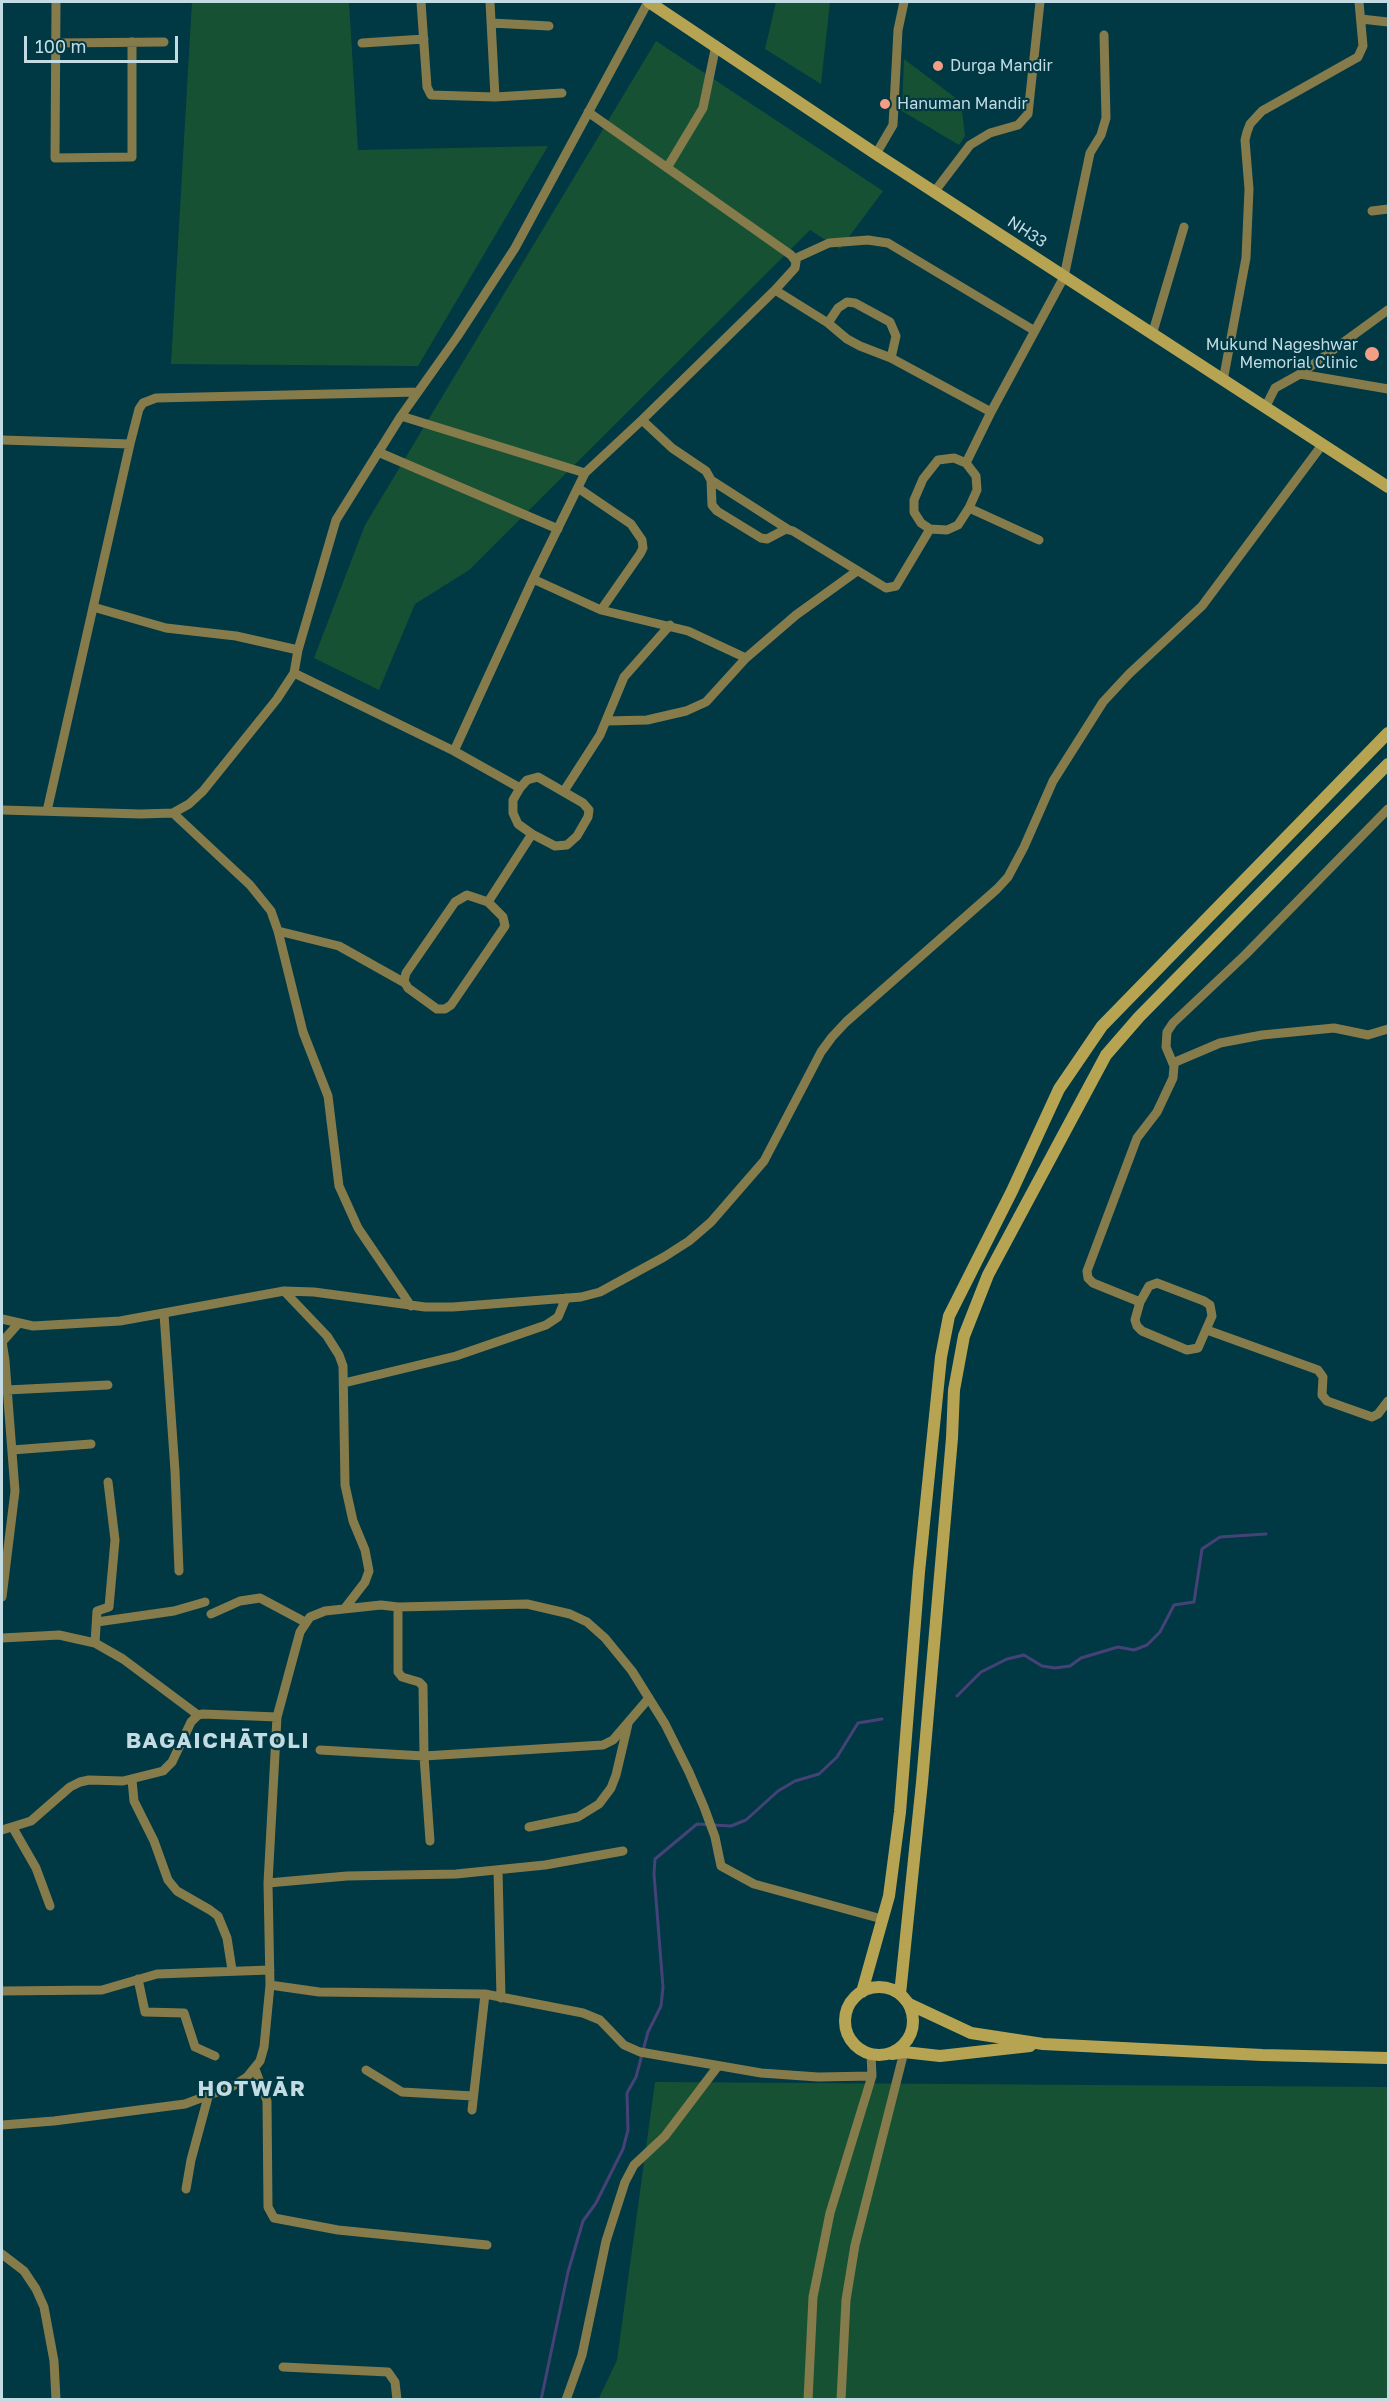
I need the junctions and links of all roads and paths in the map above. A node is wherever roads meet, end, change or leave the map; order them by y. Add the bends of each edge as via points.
1 (56, 2) edge
2 (421, 2) edge
3 (490, 2) edge
4 (649, 2) edge
5 (904, 2) edge
6 (1040, 2) edge
7 (1359, 2) edge
8 (1361, 19) junction
9 (1389, 22) edge
10 (491, 23) junction
11 (549, 26) dead end
12 (1104, 35) dead end
13 (424, 39) junction
14 (132, 42) junction
15 (164, 42) dead end
16 (56, 43) junction
17 (362, 43) dead end
18 (716, 45) junction
19 (562, 93) dead end
20 (495, 97) junction
21 (588, 112) junction
22 (876, 154) junction
23 (667, 168) junction
24 (934, 191) junction
25 (1389, 209) edge
26 (1372, 211) dead end
27 (1184, 227) dead end
28 (794, 259) junction
29 (1064, 277) junction
30 (776, 290) junction
31 (1389, 310) edge
32 (828, 323) junction
33 (1035, 331) junction
34 (1152, 335) junction
35 (891, 358) junction
36 (1300, 374) junction
37 (1223, 381) junction
38 (1389, 389) edge
39 (418, 392) junction
40 (1265, 408) junction
41 (991, 412) junction
42 (401, 416) junction
43 (642, 420) junction
44 (2, 440) edge
45 (130, 444) junction
46 (1322, 445) junction
47 (378, 452) junction
48 (966, 463) junction
49 (585, 473) junction
50 (711, 480) junction
51 (1389, 487) edge
52 (578, 488) junction
53 (969, 508) junction
54 (558, 529) junction
55 (930, 529) junction
56 (789, 530) junction
57 (1039, 540) dead end
58 (857, 571) junction
59 (533, 579) junction
60 (93, 607) junction
61 (601, 610) junction
62 (670, 626) junction
63 (298, 650) junction
64 (746, 658) junction
65 (294, 673) junction
66 (607, 721) junction
67 (1389, 733) edge
68 (454, 751) junction
69 (1389, 764) edge
70 (520, 788) junction
71 (564, 791) junction
72 (1389, 809) edge
73 (2, 810) edge
74 (47, 811) junction
75 (173, 813) junction
76 (532, 834) junction
77 (488, 902) junction
78 (278, 931) junction
79 (405, 983) junction
80 (1389, 1029) edge
81 (1173, 1063) junction
82 (284, 1291) junction
83 (566, 1298) junction
84 (1140, 1302) junction
85 (411, 1305) junction
86 (164, 1314) junction
87 (2, 1319) edge
88 (18, 1324) junction
89 (1208, 1330) junction
90 (2, 1341) edge
91 (344, 1383) junction
92 (108, 1385) dead end
93 (7, 1390) junction
94 (1389, 1401) edge
95 (91, 1444) dead end
96 (12, 1450) junction
97 (108, 1482) dead end
98 (13, 1502) junction
99 (2, 1504) edge
100 (179, 1571) dead end
101 (2, 1594) edge
102 (205, 1602) dead end
103 (398, 1607) junction
104 (345, 1608) junction
105 (211, 1614) dead end
106 (97, 1622) junction
107 (304, 1622) junction
108 (2, 1638) edge
109 (96, 1643) junction
110 (649, 1698) junction
111 (198, 1715) junction
112 (277, 1718) junction
113 (629, 1722) junction
114 (320, 1750) dead end
115 (424, 1756) junction
116 (132, 1780) junction
117 (529, 1827) dead end
118 (13, 1828) junction
119 (2, 1830) edge
120 (430, 1841) dead end
121 (623, 1851) dead end
122 (498, 1870) junction
123 (268, 1883) junction
124 (50, 1906) dead end
125 (882, 1919) junction
126 (232, 1970) junction
127 (270, 1970) junction
128 (138, 1979) junction
129 (270, 1985) junction
130 (2, 1991) edge
131 (862, 1992) junction
132 (485, 1994) junction
133 (900, 1994) junction
134 (501, 1998) junction
135 (909, 2004) junction
136 (1043, 2044) junction
137 (904, 2052) junction
138 (871, 2054) junction
139 (884, 2055) junction
140 (215, 2056) dead end
141 (1389, 2058) edge
142 (718, 2066) junction
143 (255, 2069) junction
144 (366, 2070) dead end
145 (872, 2076) junction
146 (473, 2096) junction
147 (208, 2097) junction
148 (472, 2110) dead end
149 (2, 2125) edge
150 (186, 2189) dead end
151 (487, 2245) dead end
152 (2, 2254) edge
153 (284, 2367) dead end
154 (56, 2399) edge
155 (397, 2400) edge
156 (566, 2400) edge
157 (808, 2400) edge
158 (841, 2400) edge

1 - 16 street
2 - 13 street
3 - 10 street
4 - 18 main road, NH33
4 - 21 street
5 - 22 street via 898,30 893,125
6 - 24 street via 1028,114 1018,125 990,133 970,145
7 - 8 street
8 - 9 street
8 - 37 street via 1363,46 1358,57 1262,111 1250,124 1245,140 1249,199 1246,258
10 - 11 street
10 - 20 street
12 - 29 street via 1106,118 1090,153
13 - 17 street
13 - 20 street via 431,94
14 - 15 street
14 - 16 street
14 - 16 street via 132,157 55,158
18 - 22 main road, NH33
18 - 23 street via 703,108
19 - 20 street
21 - 23 street
21 - 39 street via 515,248
22 - 24 main road, NH33
23 - 28 street
24 - 29 main road, NH33
25 - 26 street
27 - 34 street
28 - 30 street via 795,268
28 - 33 street via 829,243 888,243
29 - 33 street
29 - 34 main road, NH33
30 - 32 street
30 - 43 street
31 - 36 street
32 - 35 street via 860,346
32 - 35 street via 847,302 874,312 895,330
33 - 41 street
34 - 37 main road, NH33
35 - 41 street
36 - 38 street
36 - 40 street via 1275,388
37 - 40 main road, NH33
39 - 42 street
39 - 45 street via 156,398 143,403
40 - 46 main road, NH33
41 - 48 street
42 - 47 street
42 - 49 street
43 - 49 street
43 - 50 street via 672,448 706,471
44 - 45 street
45 - 60 street
46 - 51 main road, NH33
46 - 83 street via 1202,606 1103,702 1053,781 1008,877 832,1037 820,1052 764,1161 711,1222 689,1241 600,1292
47 - 54 street
47 - 63 street via 336,520
48 - 53 street via 976,476 977,490
48 - 55 street via 954,458 938,460 923,479 914,500 914,512
49 - 52 street
50 - 56 street
50 - 56 street via 712,505 717,511 767,539
52 - 54 street
52 - 61 street via 631,524 642,540 640,554
53 - 55 street via 958,525 947,530
53 - 57 street
54 - 59 street
55 - 58 street via 896,586 886,588
56 - 58 street
58 - 64 street
59 - 61 street
59 - 68 street
60 - 63 street via 166,628 236,636
60 - 74 street
61 - 62 street
62 - 64 street
62 - 66 street via 624,677
63 - 65 street
64 - 66 street via 699,706 647,720
65 - 68 street
65 - 75 street via 203,791
66 - 71 street
67 - 125 main road via 1102,1026 1059,1089 949,1316 941,1357 919,1572 900,1812 889,1896
68 - 70 street
69 - 133 main road via 1106,1055 988,1275 964,1336 954,1390
70 - 71 street via 535,777
70 - 76 street via 513,800 513,813 518,824
71 - 76 street via 589,810 577,836 559,847
72 - 81 street via 1169,1028 1165,1041
73 - 74 street
74 - 75 street
75 - 78 street via 258,894 271,911
76 - 77 street
77 - 79 street via 467,896 455,902 409,967
77 - 79 street via 502,916 505,926 451,1005 437,1009
78 - 79 street via 339,945
78 - 85 street via 303,1032 328,1096 339,1186 358,1228
80 - 81 street via 1368,1035 1334,1028 1262,1035 1220,1043
81 - 84 street via 1173,1078 1157,1112 1137,1138 1087,1271 1093,1283
82 - 85 street
82 - 86 street
82 - 91 street via 334,1346 343,1366
83 - 85 street via 453,1307
83 - 91 street via 558,1317 546,1325 456,1356
84 - 89 street via 1154,1283 1204,1301 1213,1312
84 - 89 street via 1135,1323 1151,1335 1192,1350 1198,1348
86 - 88 street via 120,1321
86 - 100 street
87 - 88 street
88 - 90 street
89 - 94 street via 1318,1370 1323,1377 1322,1395 1327,1401 1372,1417
90 - 93 street
91 - 104 street via 343,1471 369,1571
92 - 93 street
93 - 96 street
95 - 96 street
96 - 98 street
97 - 106 street via 115,1528 114,1552 109,1608 98,1609
98 - 99 street
98 - 101 street
102 - 106 street via 174,1611
103 - 104 street
103 - 110 street via 527,1604 570,1614 587,1622 605,1638
103 - 115 street via 397,1668 402,1677 423,1686
104 - 107 street via 317,1614
105 - 107 street via 240,1601 260,1599
106 - 109 street
107 - 112 street
108 - 109 street via 59,1635
109 - 111 street
110 - 113 street
110 - 125 street via 689,1772 715,1837 722,1866 754,1884
111 - 112 street
111 - 116 street via 169,1767
112 - 123 street
113 - 115 street via 603,1745
113 - 117 street via 616,1775 599,1804 578,1817
114 - 115 street
115 - 120 street
116 - 118 street via 80,1782 31,1821
116 - 126 street via 134,1801 168,1880 177,1891 221,1921
118 - 119 street
118 - 124 street via 36,1868
121 - 122 street
122 - 123 street
122 - 134 street
123 - 127 street
125 - 131 main road
126 - 127 street
126 - 128 street via 157,1974
127 - 129 street
128 - 130 street via 102,1990
128 - 140 street via 145,2012 184,2013 195,2047
129 - 132 street via 319,1992
129 - 143 street via 264,2047
131 - 133 main road via 888,1988
131 - 138 main road via 846,2013 846,2026 859,2049
132 - 134 street
132 - 146 street
133 - 135 main road
134 - 142 street via 593,2016 617,2040 644,2052
135 - 136 main road via 971,2033
135 - 139 main road via 914,2020 910,2036 899,2049
136 - 137 main road via 940,2056
136 - 141 main road
137 - 139 main road
137 - 158 street via 855,2246 846,2300
138 - 139 main road
138 - 145 street
142 - 145 street via 807,2076
142 - 156 street via 665,2136 634,2165 625,2182 606,2241 582,2355
143 - 147 street via 233,2086
143 - 151 street via 267,2101 268,2207 274,2218 338,2230
144 - 146 street via 402,2092
145 - 157 street via 827,2223 813,2297
146 - 148 street
147 - 149 street via 185,2104
147 - 150 street
152 - 154 street via 24,2271 44,2307
153 - 155 street via 388,2372 395,2382

